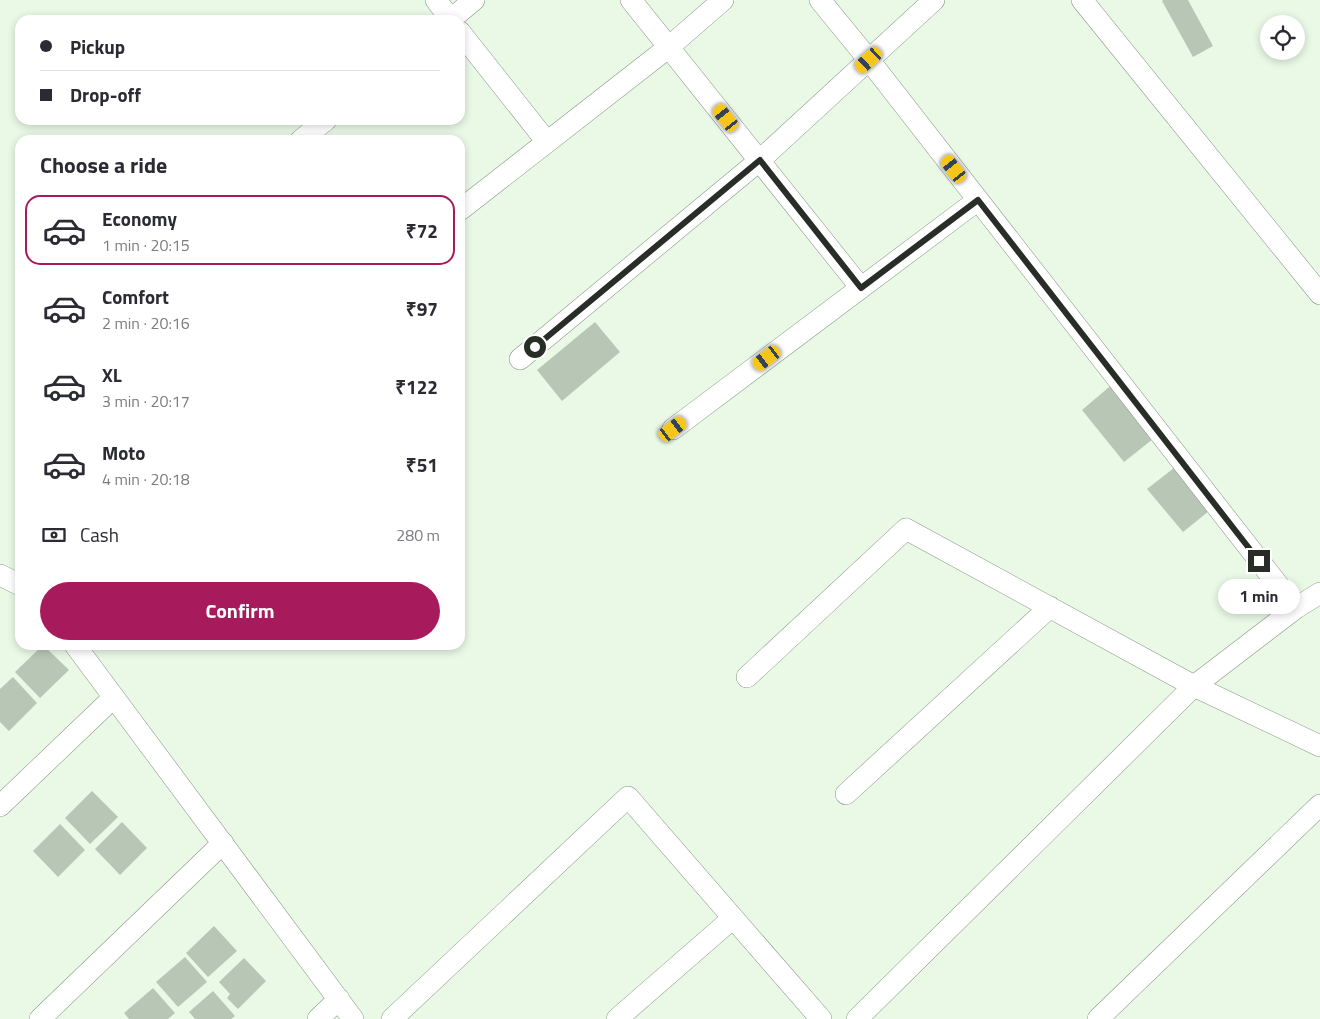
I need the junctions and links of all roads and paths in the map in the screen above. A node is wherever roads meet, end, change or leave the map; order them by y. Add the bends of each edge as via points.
1 (436, 0) edge
2 (474, 0) edge
3 (631, 0) edge
4 (723, 0) edge
5 (820, 0) edge
6 (934, 0) edge
7 (1082, 0) edge
8 (446, 15) edge
9 (456, 15) edge
10 (465, 38) edge
11 (669, 47) junction
12 (869, 60) junction
13 (320, 125) edge
14 (307, 135) edge
15 (547, 142) junction
16 (760, 160) junction
17 (978, 200) junction
18 (465, 206) edge
19 (861, 288) junction
20 (1320, 294) edge
21 (520, 359) dead end
22 (673, 429) dead end
23 (1320, 593) edge
24 (1050, 608) junction
25 (1296, 608) junction
26 (79, 650) edge
27 (747, 677) dead end
28 (1194, 686) junction
29 (114, 697) junction
30 (1320, 746) edge
31 (846, 794) dead end
32 (1320, 805) edge
33 (0, 806) edge
34 (223, 843) junction
35 (733, 918) junction
36 (339, 999) junction
37 (40, 1019) edge
38 (318, 1019) edge
39 (354, 1019) edge
40 (392, 1019) edge
41 (617, 1019) edge
42 (821, 1019) edge
43 (857, 1019) edge
44 (1098, 1019) edge

1 - 8 street
2 - 9 street
3 - 11 street
4 - 11 street
5 - 12 street
6 - 12 street
7 - 20 street
10 - 15 street
11 - 15 street
11 - 16 street
12 - 16 street
12 - 17 street
13 - 14 street
15 - 18 street
16 - 19 street
16 - 21 street
17 - 19 street
17 - 25 street
19 - 22 street
23 - 25 street
24 - 27 street via 906,529
24 - 28 street
24 - 31 street
25 - 28 street
26 - 29 street
28 - 30 street
28 - 43 street
29 - 33 street
29 - 34 street
32 - 44 street
34 - 36 street
34 - 37 street
35 - 40 street via 628,797
35 - 41 street
35 - 42 street
36 - 38 street
36 - 39 street

